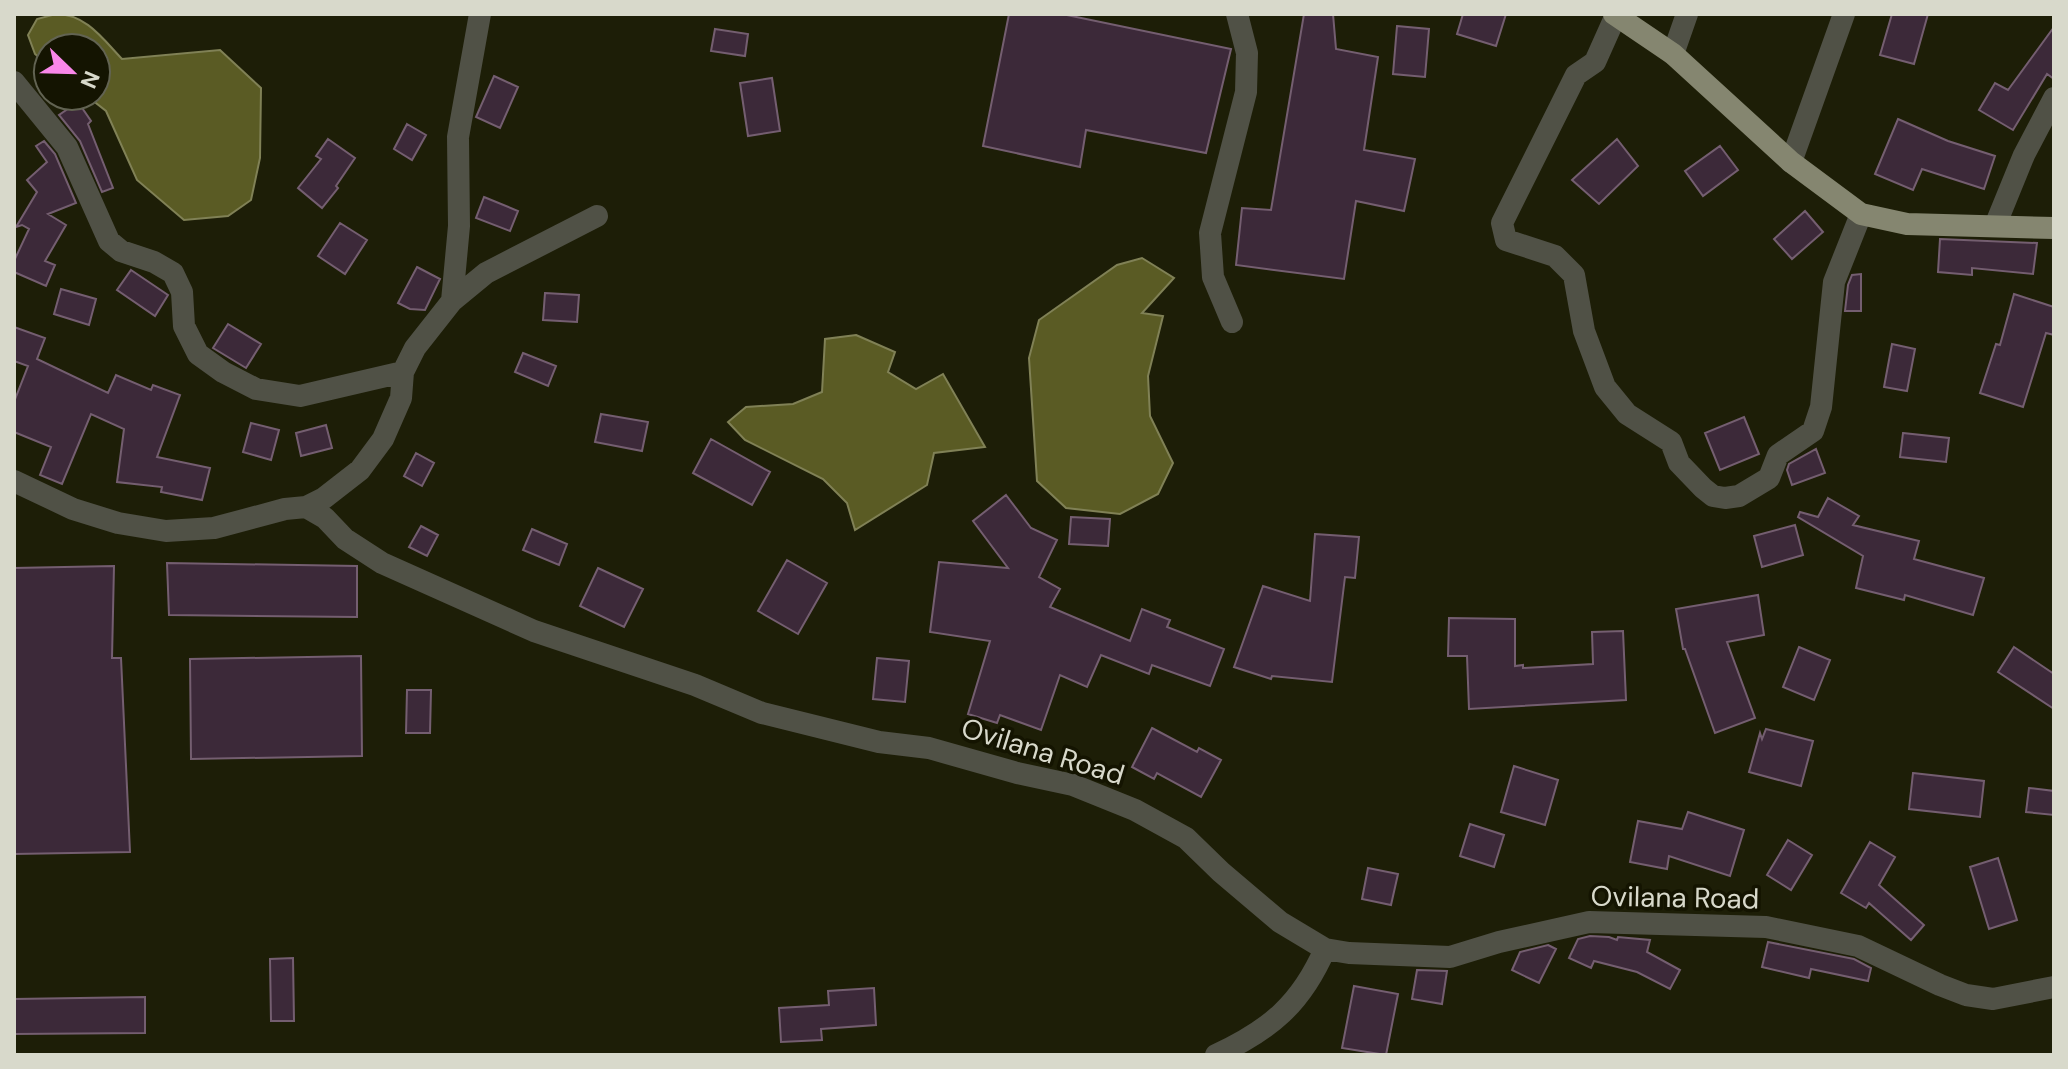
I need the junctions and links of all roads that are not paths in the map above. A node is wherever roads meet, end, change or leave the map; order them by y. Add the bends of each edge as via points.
1 (480, 14) edge
2 (1237, 14) edge
3 (1687, 14) edge
4 (1844, 14) edge
5 (1615, 15) edge
6 (1673, 54) junction
7 (14, 82) edge
8 (2054, 98) edge
9 (1791, 162) junction
10 (1861, 214) junction
11 (597, 216) dead end
12 (1995, 226) junction
13 (2054, 228) edge
14 (452, 301) junction
15 (1232, 322) dead end
16 (403, 372) junction
17 (18, 489) edge
18 (306, 507) junction
19 (1325, 949) junction
20 (2054, 987) edge
21 (1216, 1055) edge

1 - 14 street via 458,137 459,226
2 - 15 street via 1247,53 1246,92 1210,233 1213,277
3 - 6 street
4 - 9 street
5 - 6 main road
5 - 10 street via 1595,62 1576,75 1553,117 1502,223 1506,240 1555,256 1574,275 1584,331 1605,387 1627,414 1671,442 1679,463 1713,496 1739,496 1769,478 1778,455 1813,431 1821,407 1834,282
6 - 9 main road
7 - 16 street via 67,147 109,241 173,273 182,292 184,326 198,354 210,363 256,389 300,396
8 - 12 street
9 - 10 main road
10 - 12 main road via 1907,224
11 - 14 street via 486,273
12 - 13 main road
14 - 16 street
16 - 18 street via 401,398 383,439 360,470
17 - 18 street via 118,523 166,531 214,528
18 - 19 street, Ovilana Road via 382,563 534,631 762,713 1073,785 1135,810 1186,838 1280,922
19 - 20 street, Ovilana Road via 1450,957 1589,922 1766,927 1858,946 1966,995 1993,999
19 - 21 street via 1290,1007 1253,1038

